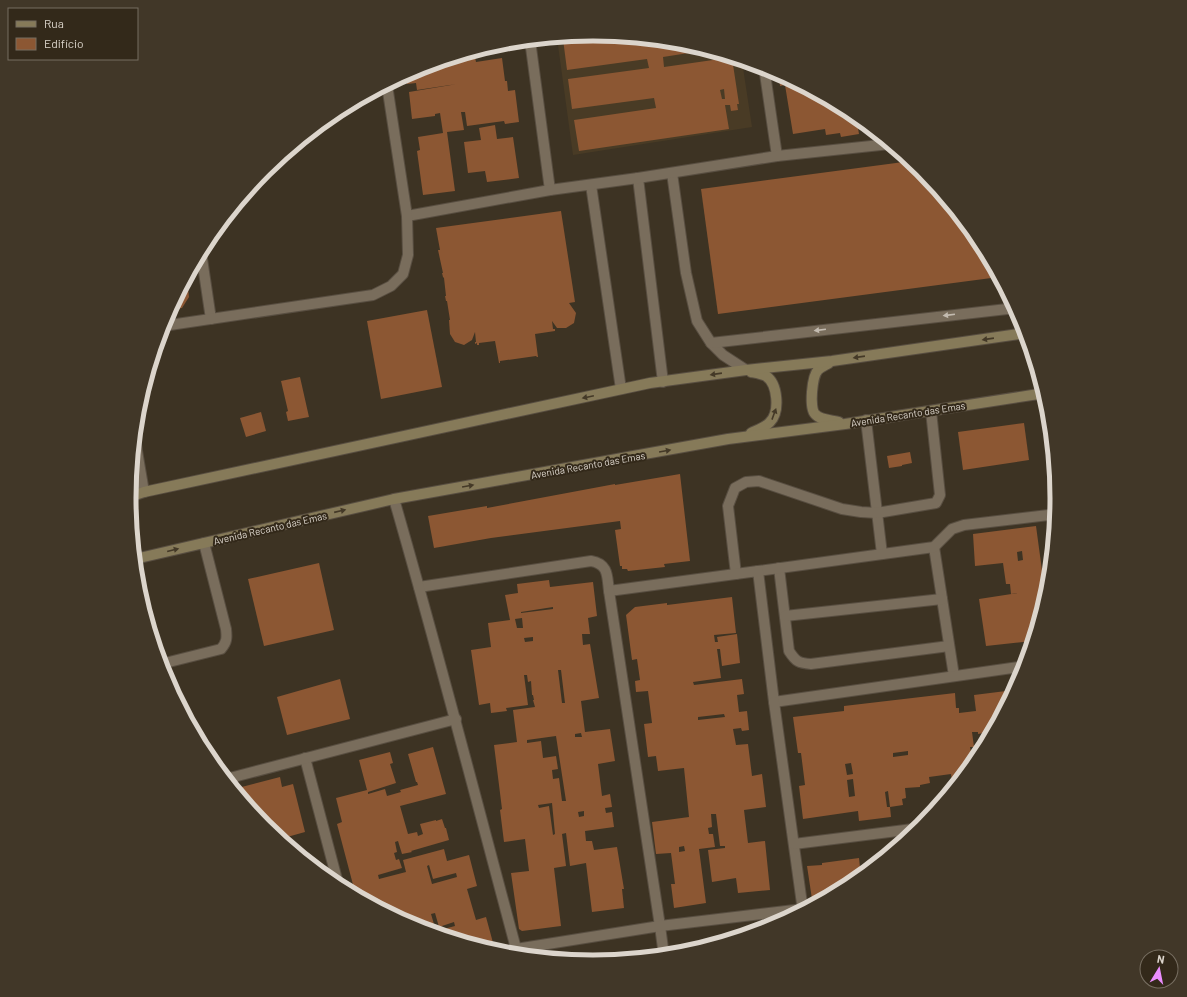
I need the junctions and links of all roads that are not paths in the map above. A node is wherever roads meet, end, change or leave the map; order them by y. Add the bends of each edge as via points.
1 (531, 46) edge
2 (765, 74) edge
3 (388, 90) edge
4 (883, 145) edge
5 (777, 156) junction
6 (672, 172) junction
7 (638, 178) junction
8 (591, 185) junction
9 (550, 190) junction
10 (407, 216) junction
11 (202, 261) edge
12 (1010, 309) edge
13 (211, 319) junction
14 (170, 325) edge
15 (1020, 334) edge
16 (711, 343) junction
17 (832, 361) junction
18 (746, 370) junction
19 (663, 382) junction
20 (621, 390) junction
21 (1039, 395) edge
22 (931, 411) junction
23 (866, 420) junction
24 (845, 424) junction
25 (744, 437) junction
26 (138, 458) edge
27 (144, 492) junction
28 (136, 494) edge
29 (394, 499) junction
30 (877, 513) junction
31 (1050, 515) edge
32 (204, 543) junction
33 (934, 546) junction
34 (882, 554) junction
35 (140, 558) edge
36 (779, 568) junction
37 (758, 571) junction
38 (736, 574) junction
39 (419, 587) junction
40 (609, 591) junction
41 (942, 599) junction
42 (785, 616) junction
43 (949, 646) junction
44 (166, 663) edge
45 (1019, 667) edge
46 (954, 676) junction
47 (774, 702) junction
48 (456, 719) junction
49 (305, 758) junction
50 (231, 778) edge
51 (909, 830) edge
52 (794, 844) junction
53 (336, 877) edge
54 (802, 906) edge
55 (791, 911) edge
56 (660, 926) junction
57 (516, 949) edge
58 (663, 950) edge
59 (525, 951) edge

1 - 9 street
2 - 5 street
3 - 10 street
4 - 5 street
5 - 6 street
6 - 7 street
6 - 16 street via 689,287 697,321
7 - 8 street
7 - 19 street
8 - 9 street
8 - 20 street
9 - 10 street
10 - 13 street via 408,255 403,274 391,286 373,295
11 - 13 street
12 -> 16 street
13 - 14 street
15 -> 17 main road
16 - 18 street via 723,355
17 - 18 main road
17 - 24 main road via 818,370 813,382 812,409 820,417
18 -> 19 main road
25 -> 18 main road via 770,424 776,408 774,387 770,380 766,376
19 - 20 main road
20 -> 27 main road
21 - 22 main road, Avenida Recanto das Emas
22 - 23 main road, Avenida Recanto das Emas
22 - 30 street via 940,495 936,503
23 - 24 main road, Avenida Recanto das Emas
23 - 30 street
24 - 25 main road, Avenida Recanto das Emas
29 -> 25 main road, Avenida Recanto das Emas
26 - 27 street
27 - 28 main road
32 -> 29 main road, Avenida Recanto das Emas
29 - 39 street
30 - 34 street
30 - 38 street via 842,509 759,481 746,482 735,488 728,506
31 - 33 street via 964,525 952,529
35 -> 32 main road, Avenida Recanto das Emas
32 - 44 street via 226,629 226,643 221,648
33 - 34 street
33 - 41 street
34 - 36 street
36 - 37 street
36 - 42 street
37 - 38 street
37 - 47 street
38 - 40 street
39 - 40 street via 591,561 597,562 606,570
39 - 48 street
40 - 56 street
41 - 42 street
41 - 43 street
42 - 43 street via 789,650 794,659 801,663 811,664
43 - 46 street
45 - 46 street
46 - 47 street
47 - 52 street
48 - 49 street
48 - 57 street
49 - 50 street
49 - 53 street
51 - 52 street
52 - 54 street
55 - 56 street
56 - 58 street
56 - 59 street

